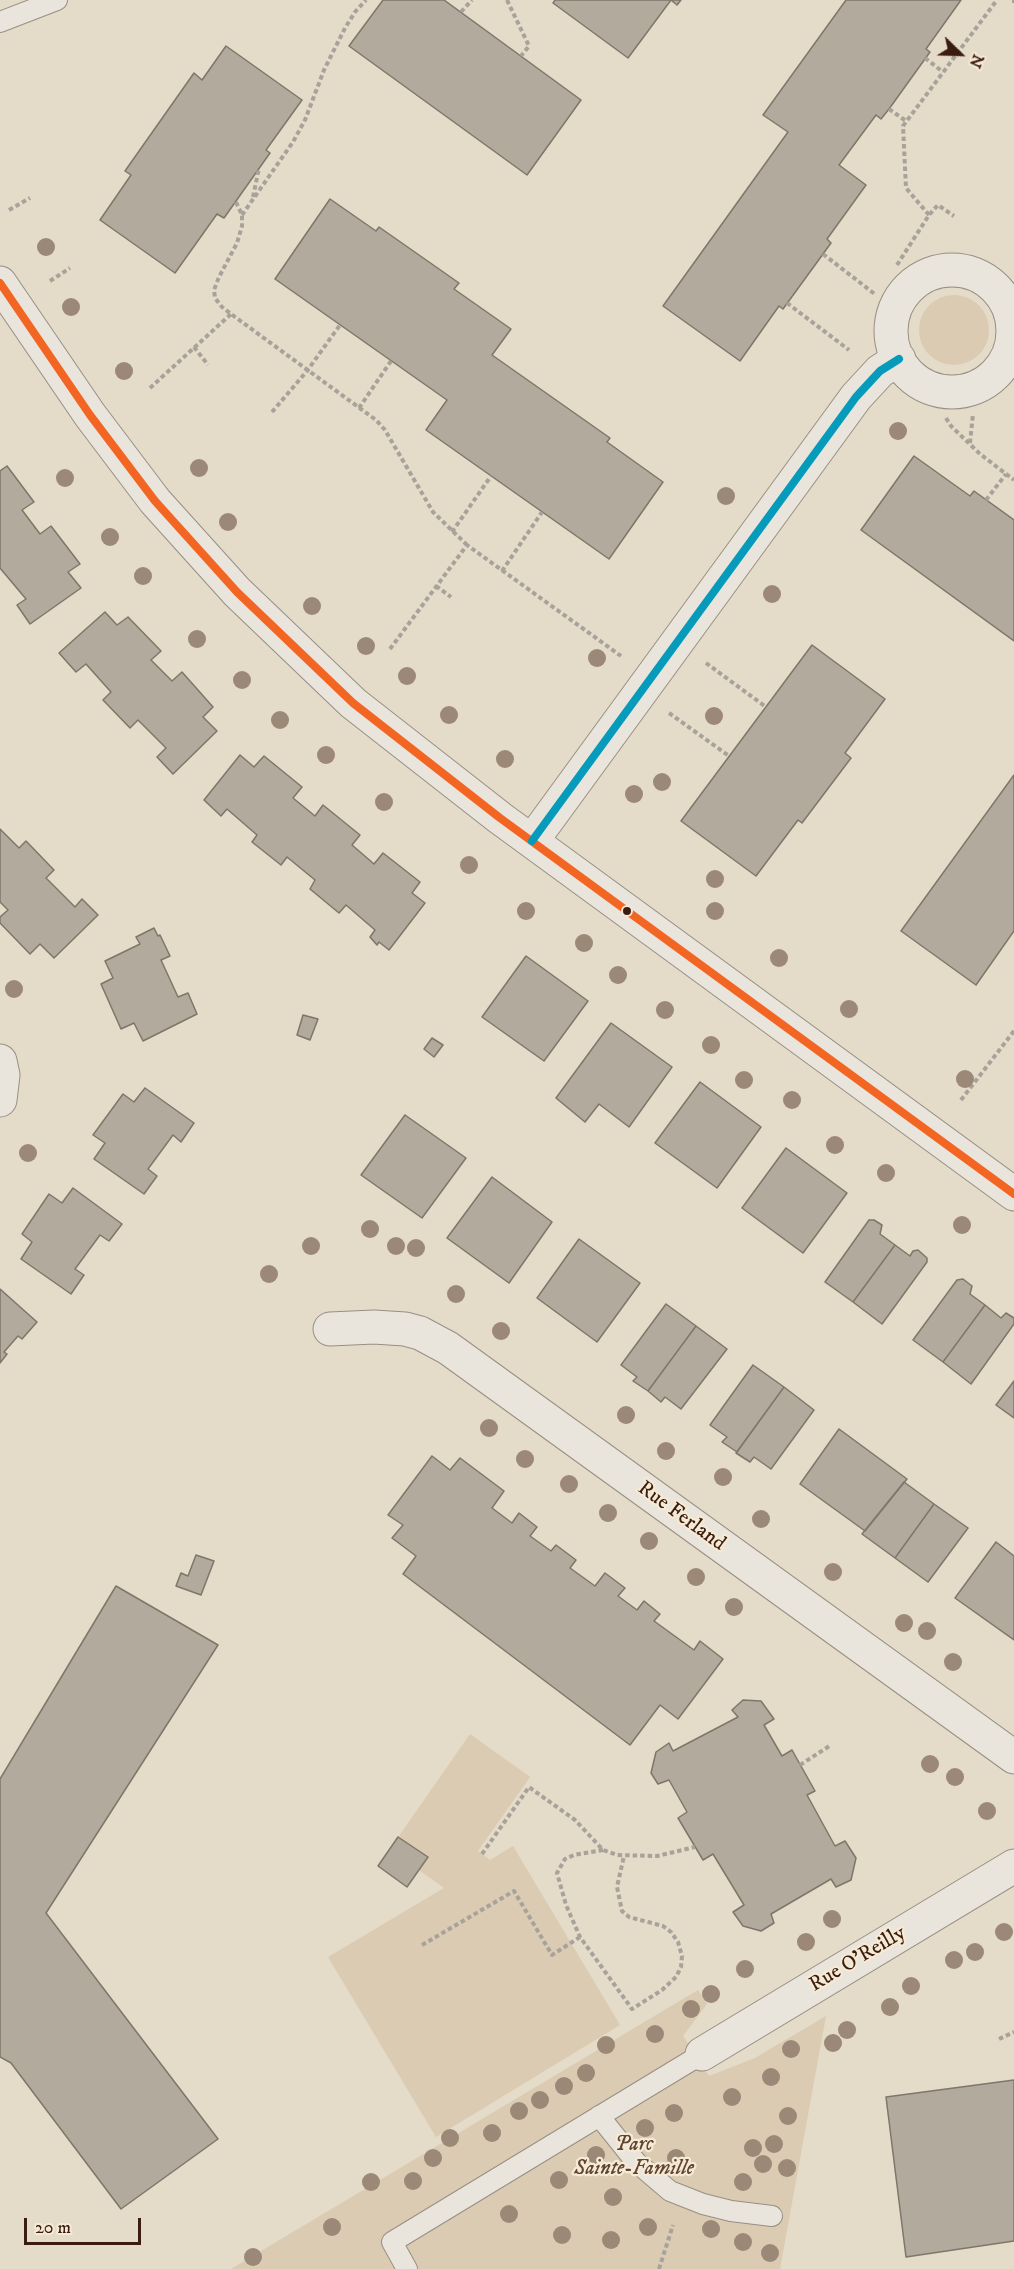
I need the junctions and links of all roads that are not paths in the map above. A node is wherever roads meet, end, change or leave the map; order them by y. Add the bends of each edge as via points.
1 (57, 0) edge
2 (0, 22) edge
3 (0, 283) edge
4 (898, 359) dead end
5 (532, 841) junction
6 (0, 1061) edge
7 (0, 1100) edge
8 (1014, 1194) edge
9 (330, 1329) dead end
10 (1014, 1757) edge
11 (1014, 1866) edge
12 (702, 2054) joint
13 (599, 2116) junction
14 (772, 2216) dead end
15 (407, 2269) edge

1 - 2 lane
3 - 5 street via 112,445 176,525 237,592 354,703
4 - 5 street via 879,370 856,398
5 - 8 street
6 - 7 street
9 - 10 street, Rue Ferland via 390,1327 420,1333 442,1344
11 - 12 street, Rue O'Reilly
12 - 13 lane
13 - 14 lane via 636,2162 670,2192 731,2211
13 - 15 lane via 392,2242

